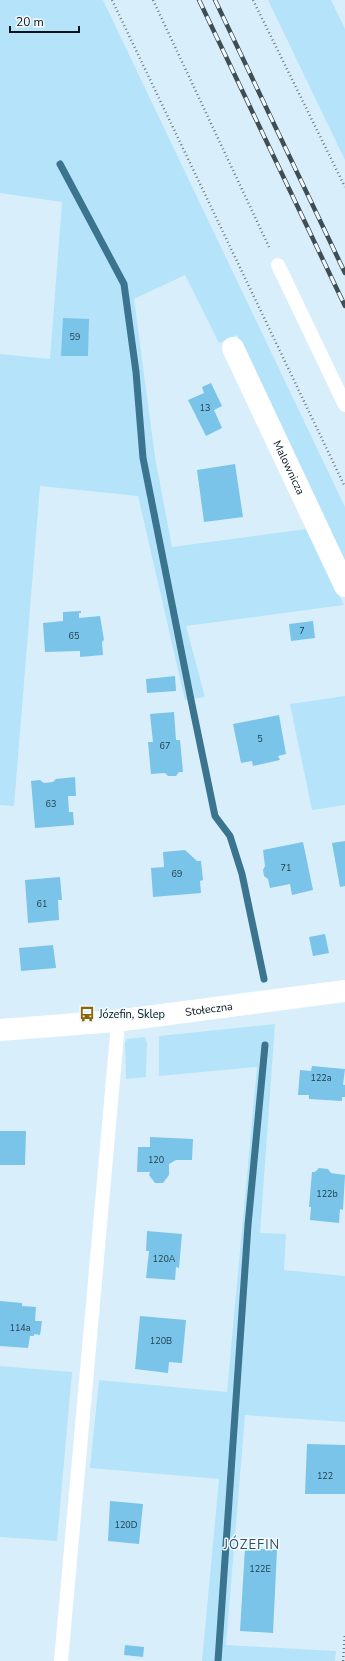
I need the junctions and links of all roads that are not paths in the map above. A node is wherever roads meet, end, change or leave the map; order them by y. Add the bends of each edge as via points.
1 (278, 265) road end
2 (233, 348) dead end
3 (345, 405) edge
4 (345, 586) edge
5 (345, 992) edge
6 (116, 1021) junction
7 (0, 1030) edge
8 (61, 1661) edge

1 - 3 lane
2 - 4 street, Malownicza
5 - 6 street, Stołeczna
6 - 7 street, Stołeczna
6 - 8 lane via 117,1036

